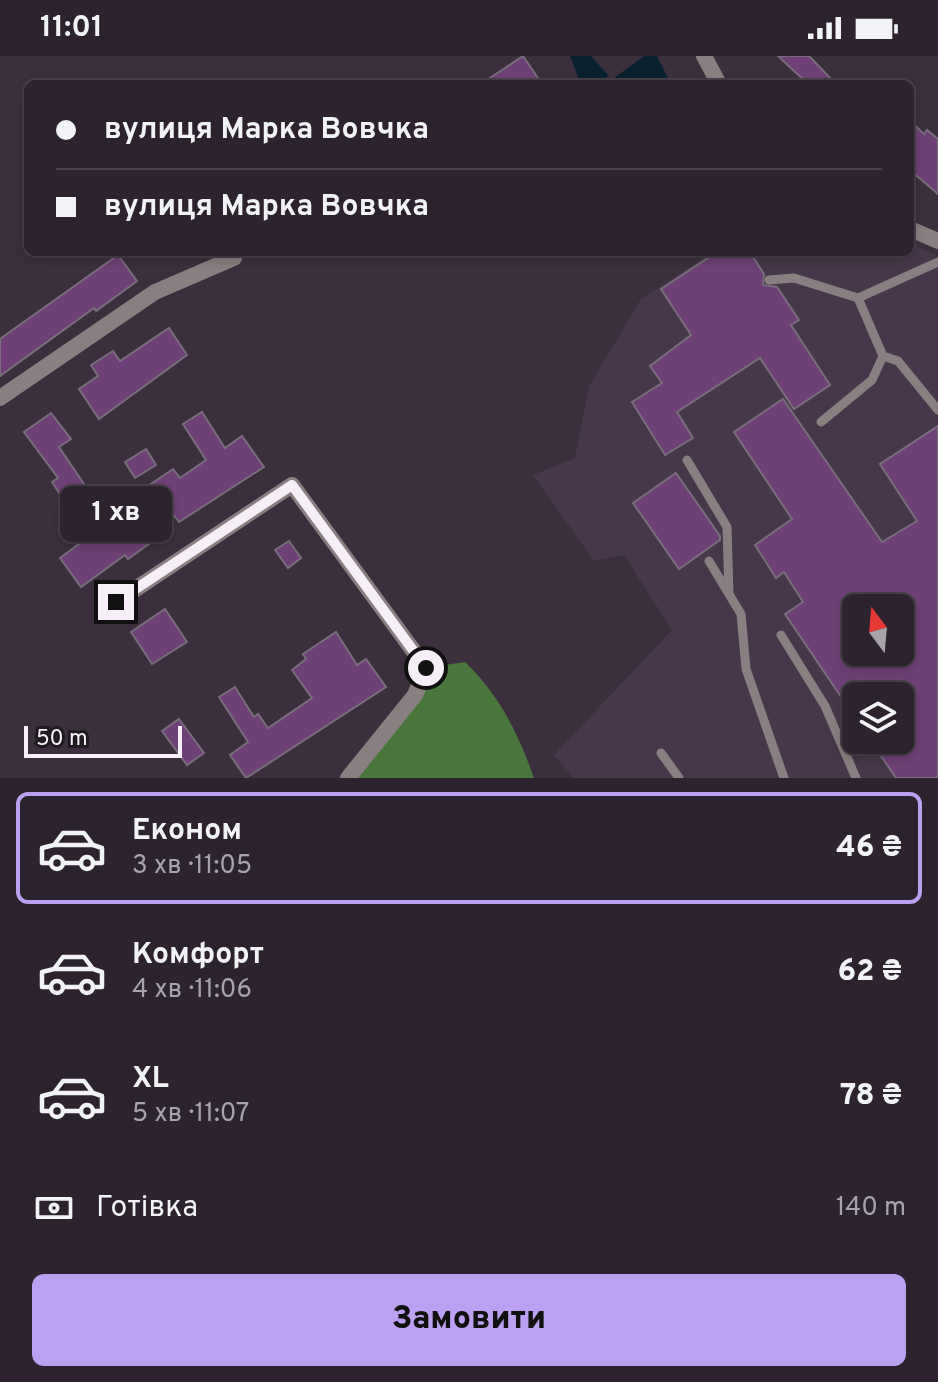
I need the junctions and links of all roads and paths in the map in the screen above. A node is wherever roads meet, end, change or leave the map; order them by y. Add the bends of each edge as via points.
1 (704, 56) edge
2 (717, 80) edge
3 (914, 231) edge
4 (938, 241) edge
5 (234, 258) dead end
6 (938, 262) edge
7 (769, 280) dead end
8 (858, 298) junction
9 (883, 356) junction
10 (0, 398) edge
11 (938, 410) edge
12 (821, 422) dead end
13 (687, 460) dead end
14 (709, 561) dead end
15 (729, 594) junction
16 (116, 602) dead end
17 (781, 635) dead end
18 (661, 753) dead end
19 (348, 778) edge
20 (679, 778) edge
21 (784, 778) edge
22 (856, 778) edge

1 - 2 street
3 - 4 street
5 - 10 street via 155,292
6 - 8 lane
7 - 8 lane via 794,278
8 - 9 lane
9 - 11 lane via 898,361
9 - 12 lane via 872,380
13 - 15 lane via 727,527
14 - 15 lane
15 - 21 lane via 741,614 746,669
16 - 19 street via 292,485 426,668 415,695
17 - 22 lane via 825,706
18 - 20 lane

